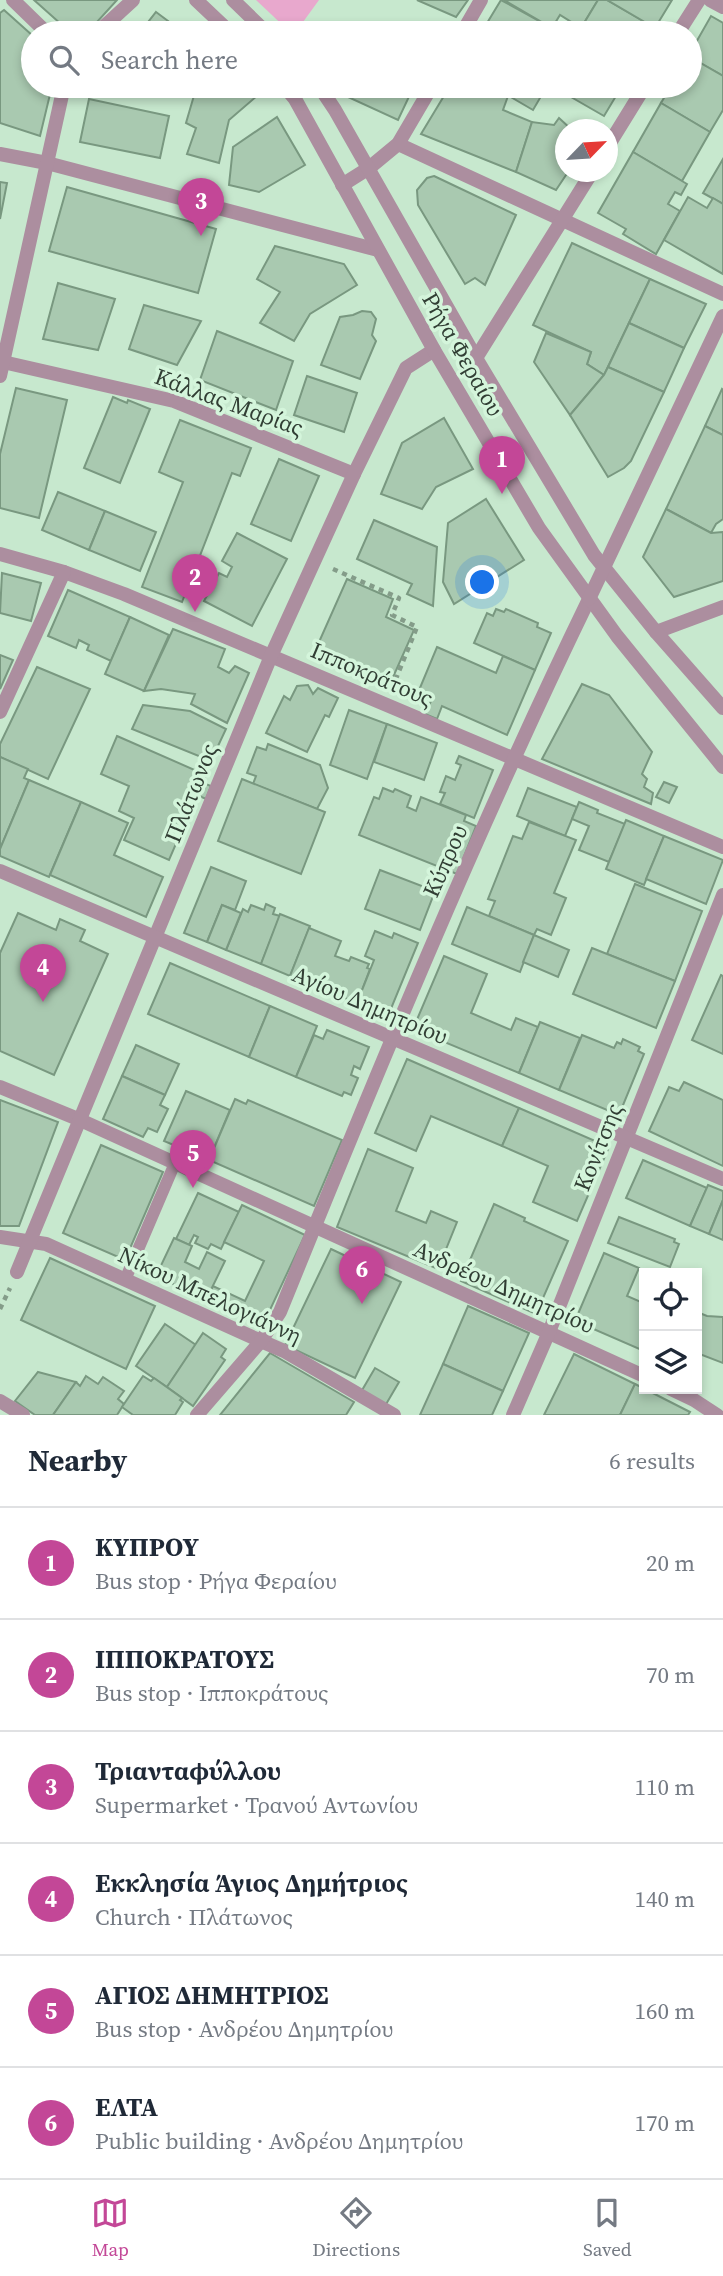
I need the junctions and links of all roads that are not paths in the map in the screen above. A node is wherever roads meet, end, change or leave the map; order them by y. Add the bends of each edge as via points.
1 (13, 0) edge
2 (134, 0) edge
3 (196, 0) edge
4 (233, 0) edge
5 (481, 0) edge
6 (699, 0) edge
7 (710, 0) edge
8 (723, 8) edge
9 (35, 21) edge
10 (110, 21) edge
11 (218, 21) edge
12 (255, 21) edge
13 (469, 21) edge
14 (686, 21) edge
15 (61, 98) edge
16 (294, 98) edge
17 (326, 98) edge
18 (425, 98) edge
19 (637, 98) edge
20 (618, 129) edge
21 (398, 144) junction
22 (0, 154) edge
23 (47, 163) junction
24 (369, 168) junction
25 (586, 182) edge
26 (342, 185) junction
27 (562, 220) junction
28 (377, 250) junction
29 (723, 294) edge
30 (723, 316) edge
31 (434, 350) junction
32 (476, 358) junction
33 (2, 369) edge
34 (354, 474) junction
35 (0, 554) edge
36 (603, 568) junction
37 (64, 572) junction
38 (589, 599) junction
39 (723, 607) edge
40 (656, 632) junction
41 (271, 656) junction
42 (723, 708) edge
43 (0, 712) edge
44 (515, 758) junction
45 (723, 767) edge
46 (723, 847) edge
47 (0, 870) edge
48 (723, 895) edge
49 (156, 938) junction
50 (392, 1039) junction
51 (0, 1087) edge
52 (78, 1119) junction
53 (625, 1138) junction
54 (175, 1163) junction
55 (723, 1179) edge
56 (314, 1227) junction
57 (0, 1237) edge
58 (29, 1240) junction
59 (17, 1272) dead end
60 (125, 1280) junction
61 (549, 1332) junction
62 (261, 1341) junction
63 (639, 1374) edge
64 (681, 1394) edge
65 (0, 1401) edge
66 (23, 1415) edge
67 (198, 1415) edge
68 (394, 1415) edge
69 (513, 1415) edge
70 (717, 1415) edge

1 - 9 street
2 - 10 street
3 - 11 street
4 - 12 street
5 - 13 street
6 - 14 street
7 - 8 street
15 - 23 street
16 - 26 street, Ρήγα Φεραίου
17 - 24 street, Ρήγα Φεραίου
18 - 21 street
19 - 20 street
21 - 24 street
21 - 27 street
22 - 23 street
23 - 28 street
23 - 33 street
24 - 26 street
24 - 32 street, Ρήγα Φεραίου
25 - 27 street
26 - 28 street, Ρήγα Φεραίου
27 - 29 street
27 - 32 street
28 - 31 street, Ρήγα Φεραίου
30 - 36 street, Κύπρου
31 - 34 street, Πλάτωνος via 406,368
31 - 38 street, Ρήγα Φεραίου via 518,495
32 - 36 street, Ρήγα Φεραίου
33 - 34 street, Κάλλας Μαρίας via 174,401
34 - 41 street, Πλάτωνος
35 - 37 street, Ιπποκράτους
36 - 38 street, Κύπρου
36 - 40 street, Ρήγα Φεραίου
37 - 41 street, Ιπποκράτους
37 - 43 street
38 - 44 street, Κύπρου
38 - 45 street, Ρήγα Φεραίου
39 - 40 street
40 - 42 street, Ρήγα Φεραίου
41 - 44 street, Ιπποκράτους
41 - 49 street, Πλάτωνος
44 - 46 street, Ιπποκράτους
44 - 50 street, Κύπρου
47 - 49 street, Αγίου Δημητρίου
48 - 53 street, Κονίτσης
49 - 50 street, Αγίου Δημητρίου
49 - 52 street, Πλάτωνος
50 - 53 street, Αγίου Δημητρίου
50 - 56 street, Κύπρου
51 - 52 street, Ανδρέου Δημητρίου
52 - 54 street, Ανδρέου Δημητρίου
52 - 58 street, Πλάτωνος
53 - 55 street, Αγίου Δημητρίου
53 - 61 street, Κονίτσης
54 - 56 street, Ανδρέου Δημητρίου
54 - 60 lane
56 - 61 street, Ανδρέου Δημητρίου
56 - 62 street, Κύπρου via 280,1312
57 - 58 street, Νίκου Μπελογιάννη
58 - 59 street, Πλάτωνος
58 - 60 street, Νίκου Μπελογιάννη
60 - 62 street, Νίκου Μπελογιάννη
61 - 63 street, Ανδρέου Δημητρίου
61 - 69 street, Κονίτσης
62 - 67 street, Κύπρου
62 - 68 street, Νίκου Μπελογιάννη
64 - 70 street
65 - 66 street

